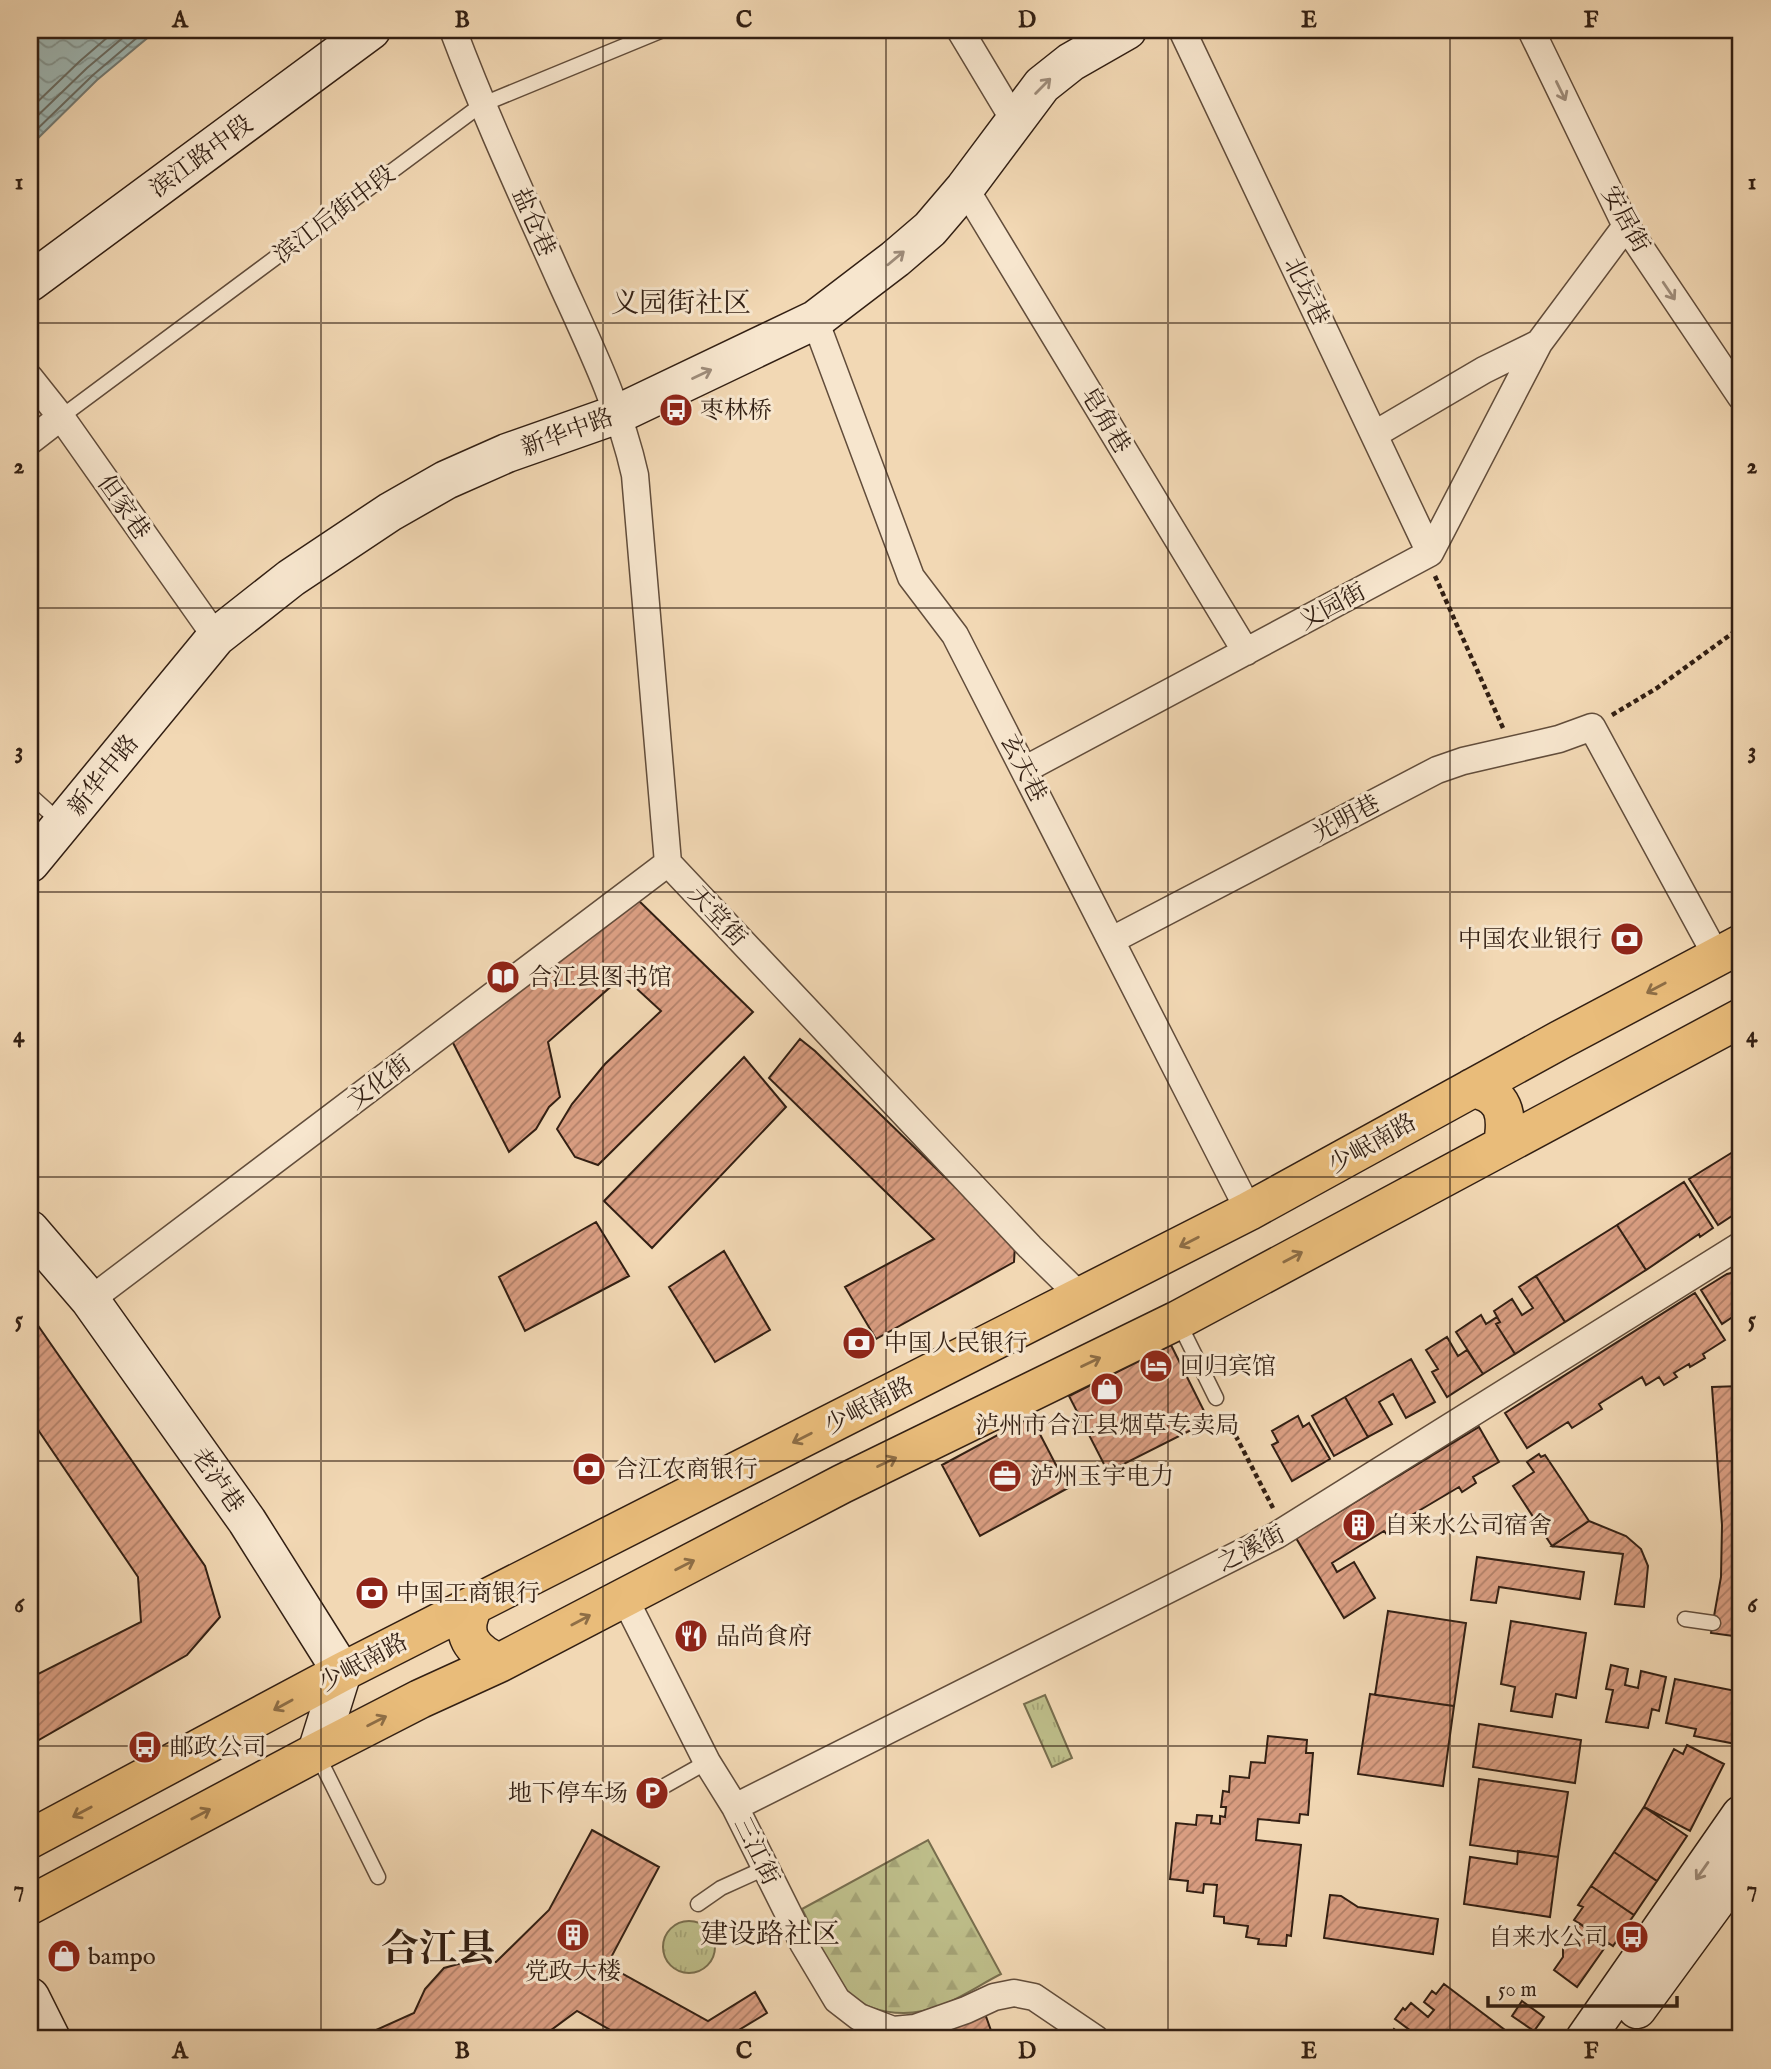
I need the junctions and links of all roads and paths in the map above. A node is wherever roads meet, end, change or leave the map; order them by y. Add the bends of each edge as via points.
1 (371, 30) edge
2 (453, 30) edge
3 (663, 30) edge
4 (960, 30) edge
5 (1182, 30) edge
6 (1531, 30) edge
7 (1102, 36) edge
8 (481, 105) junction
9 (1014, 120) junction
10 (965, 188) junction
11 (1626, 226) junction
12 (30, 282) edge
13 (815, 320) junction
14 (1539, 343) junction
15 (30, 378) edge
16 (1741, 397) edge
17 (618, 414) junction
18 (61, 417) junction
19 (1375, 434) junction
20 (30, 441) edge
21 (1428, 554) junction
22 (1741, 627) edge
23 (216, 637) junction
24 (1246, 652) junction
25 (1592, 727) junction
26 (1513, 751) junction
27 (1024, 770) junction
28 (30, 795) edge
29 (63, 825) junction
30 (30, 863) edge
31 (668, 863) junction
32 (1112, 940) junction
33 (1729, 950) edge
34 (1741, 1018) edge
35 (1472, 1088) junction
36 (1503, 1144) junction
37 (1250, 1211) junction
38 (30, 1230) edge
39 (1741, 1245) edge
40 (1082, 1297) junction
41 (90, 1300) junction
42 (1178, 1320) junction
43 (1216, 1398) joint
44 (1285, 1530) junction
45 (624, 1597) junction
46 (474, 1605) junction
47 (1685, 1619) dead end
48 (1713, 1623) dead end
49 (499, 1662) junction
50 (342, 1672) junction
51 (317, 1752) junction
52 (707, 1762) junction
53 (652, 1793) dead end
54 (735, 1807) junction
55 (1741, 1815) edge
56 (30, 1839) edge
57 (1741, 1867) edge
58 (765, 1868) junction
59 (378, 1878) dead end
60 (698, 1904) dead end
61 (30, 1905) edge
62 (30, 1997) edge
63 (51, 2039) edge
64 (1096, 2039) edge
65 (1585, 2039) edge
66 (1615, 2039) edge

1 - 12 street, 滨江路中段
2 - 8 street, 盐仓巷
3 - 8 lane, 滨江后街中段
4 - 9 street
5 - 19 street, 北坛巷
6 -> 11 street, 安居街
9 -> 7 street, 新华中路 via 1042,85
8 - 17 street, 盐仓巷
8 - 18 lane, 滨江后街中段
9 - 10 street, 新华中路
13 -> 10 street, 新华中路 via 895,260
10 - 24 street, 皂角巷
11 - 14 street
11 -> 16 street, 安居街
17 -> 13 street, 新华中路
13 - 27 street, 玄天巷 via 911,576 955,635
14 - 19 street
14 - 21 street
15 - 18 street, 但家巷
17 - 23 street, 新华中路 via 446,480 291,579
17 - 31 street via 635,475
18 - 20 street, 滨江后街中段
18 - 23 street, 但家巷
19 - 21 street, 北坛巷
21 - 24 street, 义园街
21 - 26 path
22 - 25 path via 1657,688
23 - 29 street, 新华中路
24 - 27 street, 义园街
25 - 26 street, 光明巷
25 - 33 street
26 - 32 street, 光明巷 via 1437,771
27 - 32 street, 玄天巷
28 - 29 lane
29 - 30 street, 新华中路
31 - 40 street, 天堂街
31 - 41 street, 文化街
32 - 37 street, 玄天巷
33 -> 35 main road, 少岷南路
34 - 36 main road
35 - 36 main road via 1486,1090 1502,1107
35 - 37 main road, 少岷南路
42 -> 36 main road
37 -> 40 main road, 少岷南路
38 - 41 street, 老泸巷
39 - 44 street, 之溪街
40 -> 46 main road, 少岷南路
41 - 50 street, 老泸巷 via 247,1521
42 - 43 lane
45 -> 42 main road via 842,1484
43 - 44 path
44 - 54 street, 之溪街
49 -> 45 main road
45 - 52 street, 三江街
46 - 49 main road via 468,1616 470,1642
46 - 50 main road, 少岷南路
47 - 48 lane
51 -> 49 main road
50 - 51 street
50 -> 56 main road, 少岷南路
51 - 59 lane
61 -> 51 main road
52 - 53 lane
52 - 54 street, 三江街
54 - 58 street, 三江街
55 -> 65 street
57 - 66 street
58 - 60 lane
58 - 64 street, 三江街 via 836,2000 859,2017 893,2030 915,2028 1014,1993 1034,1997
62 - 63 street

